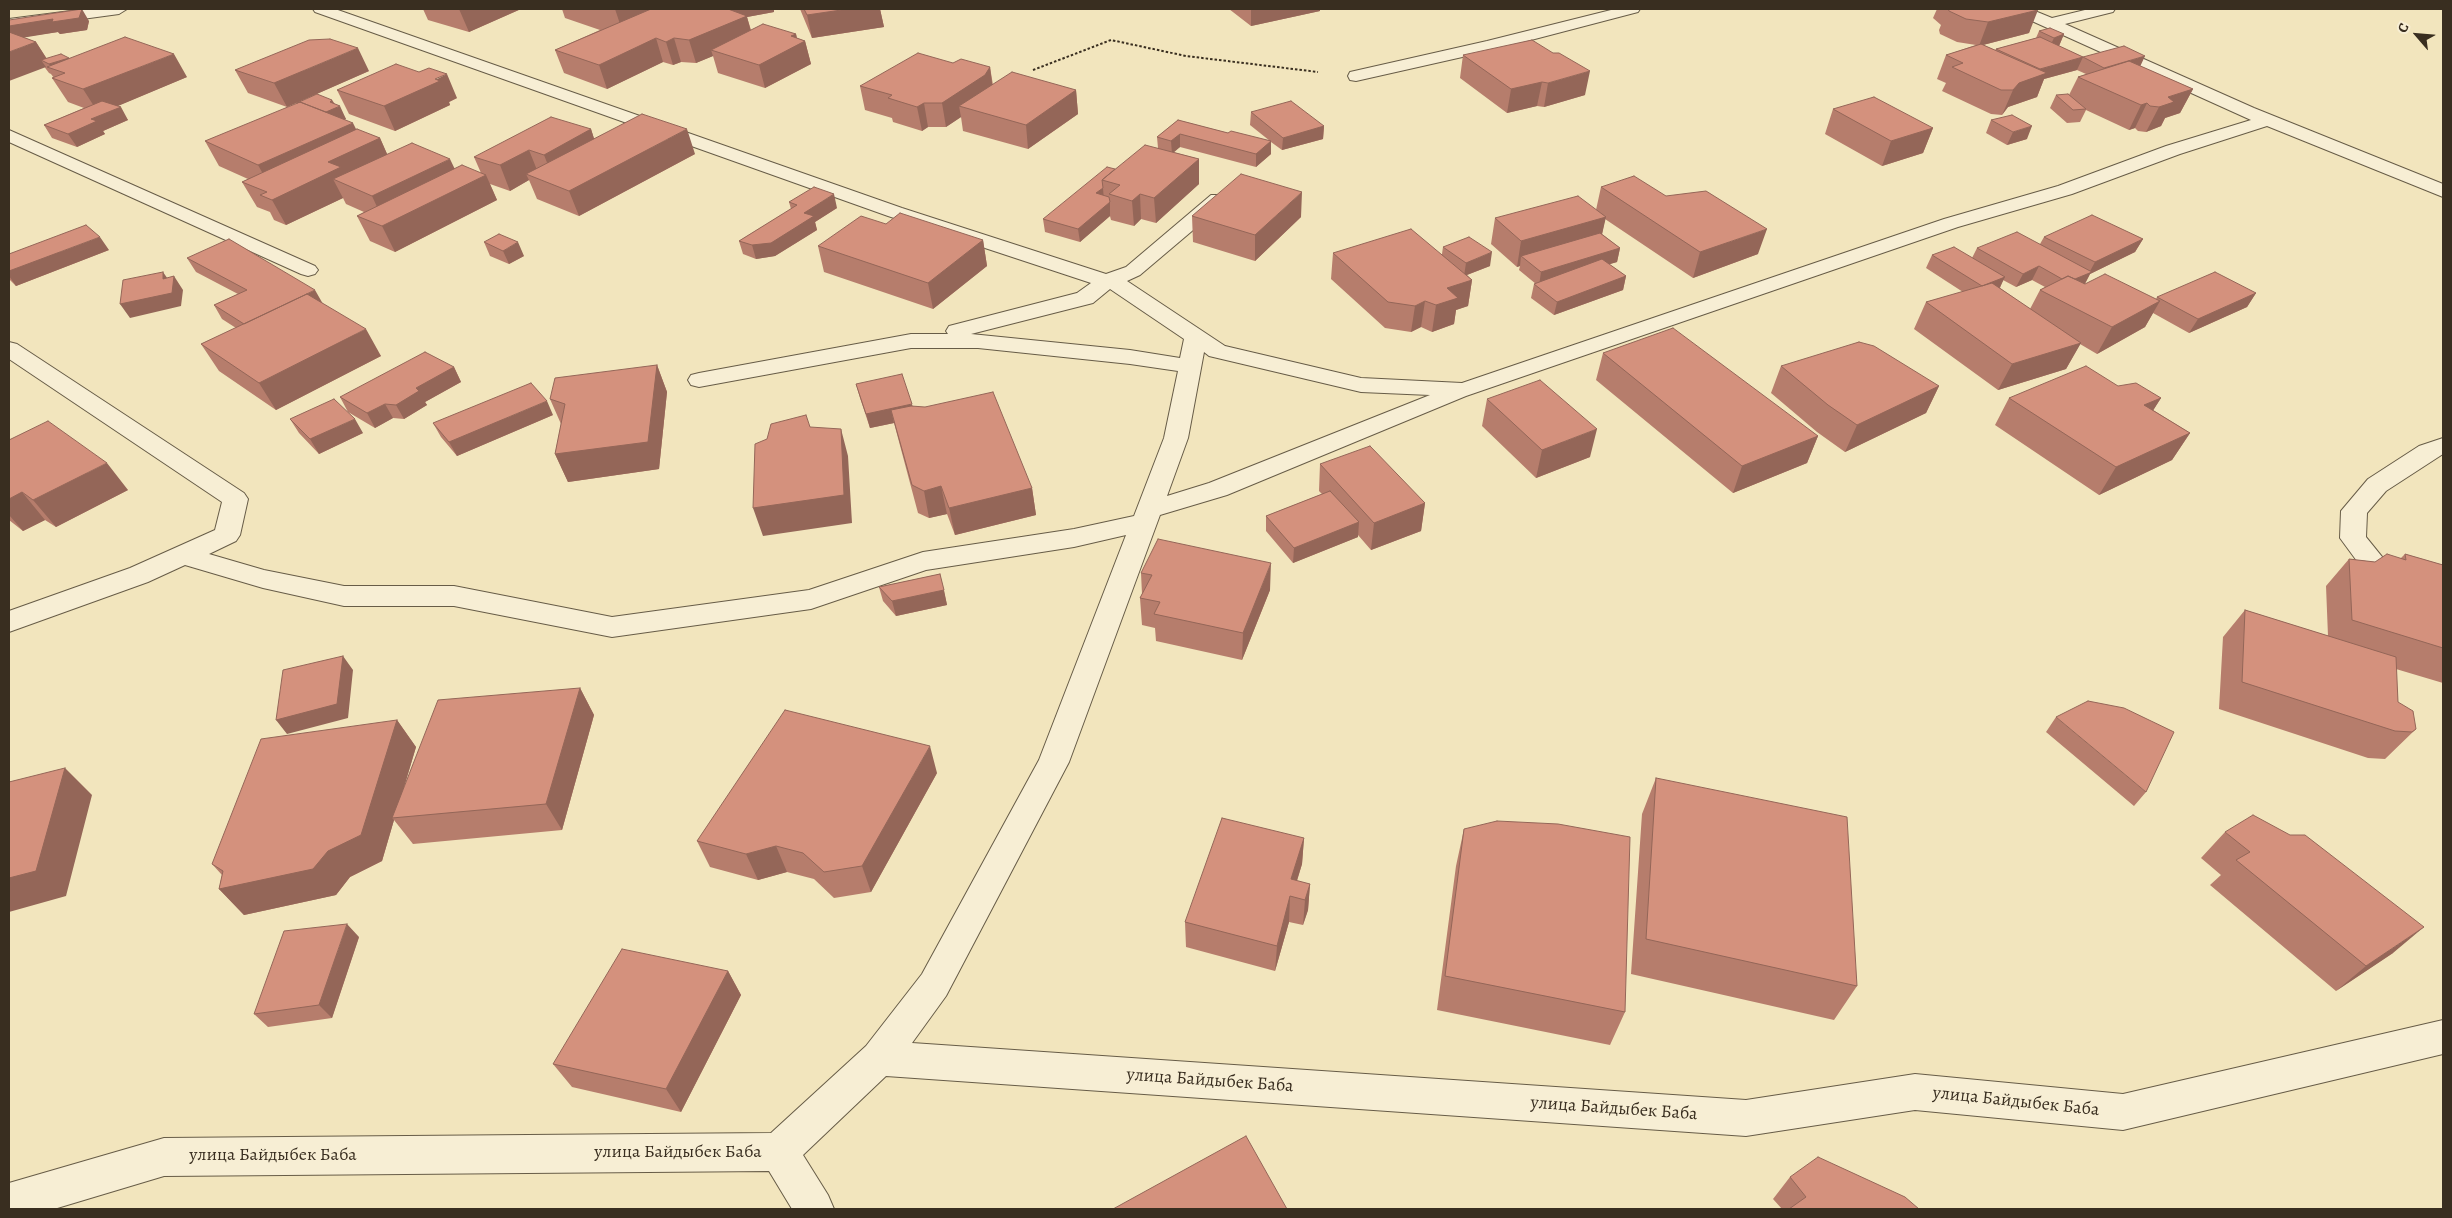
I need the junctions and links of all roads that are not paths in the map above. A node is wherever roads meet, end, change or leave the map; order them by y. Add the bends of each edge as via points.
1 (120, 9) edge
2 (321, 9) edge
3 (1632, 9) edge
4 (2018, 9) edge
5 (2107, 9) edge
6 (2052, 23) junction
7 (9, 24) edge
8 (1356, 76) road end
9 (2268, 120) junction
10 (9, 135) edge
11 (2443, 191) edge
12 (1218, 199) edge
13 (308, 270) dead end
14 (1107, 281) junction
15 (1196, 336) junction
16 (911, 341) junction
17 (9, 349) edge
18 (1189, 366) junction
19 (699, 380) dead end
20 (1464, 390) junction
21 (2443, 446) edge
22 (1145, 517) junction
23 (183, 555) junction
24 (2443, 588) edge
25 (9, 622) edge
26 (2443, 1038) edge
27 (880, 1058) junction
28 (779, 1152) junction
29 (9, 1203) edge
30 (814, 1209) edge

1 - 7 street
2 - 14 street via 895,212
3 - 8 street
4 - 6 street
5 - 6 street
6 - 9 street
9 - 11 street
9 - 20 street via 2173,150 2065,190 1942,226
10 - 13 street
12 - 14 street via 1133,271
14 - 15 street via 1119,285
14 - 16 street via 1085,298
15 - 18 street
15 - 20 street via 1216,351 1361,385
16 - 18 street via 978,340
16 - 19 street
17 - 23 street via 235,499 227,535
18 - 22 street via 1176,438
20 - 22 street
21 - 24 street via 2428,450 2377,485 2354,511 2353,538 2374,565 2414,582
22 - 23 street via 1074,538 923,561 811,599 612,627 454,596 344,596 263,579
22 - 27 street via 1054,762 934,985
23 - 25 street via 139,575
26 - 27 street, улица Байдыбек Баба via 2123,1112 1915,1092 1746,1118
27 - 28 street, улица Байдыбек Баба
28 - 29 street, улица Байдыбек Баба via 164,1157
28 - 30 street

